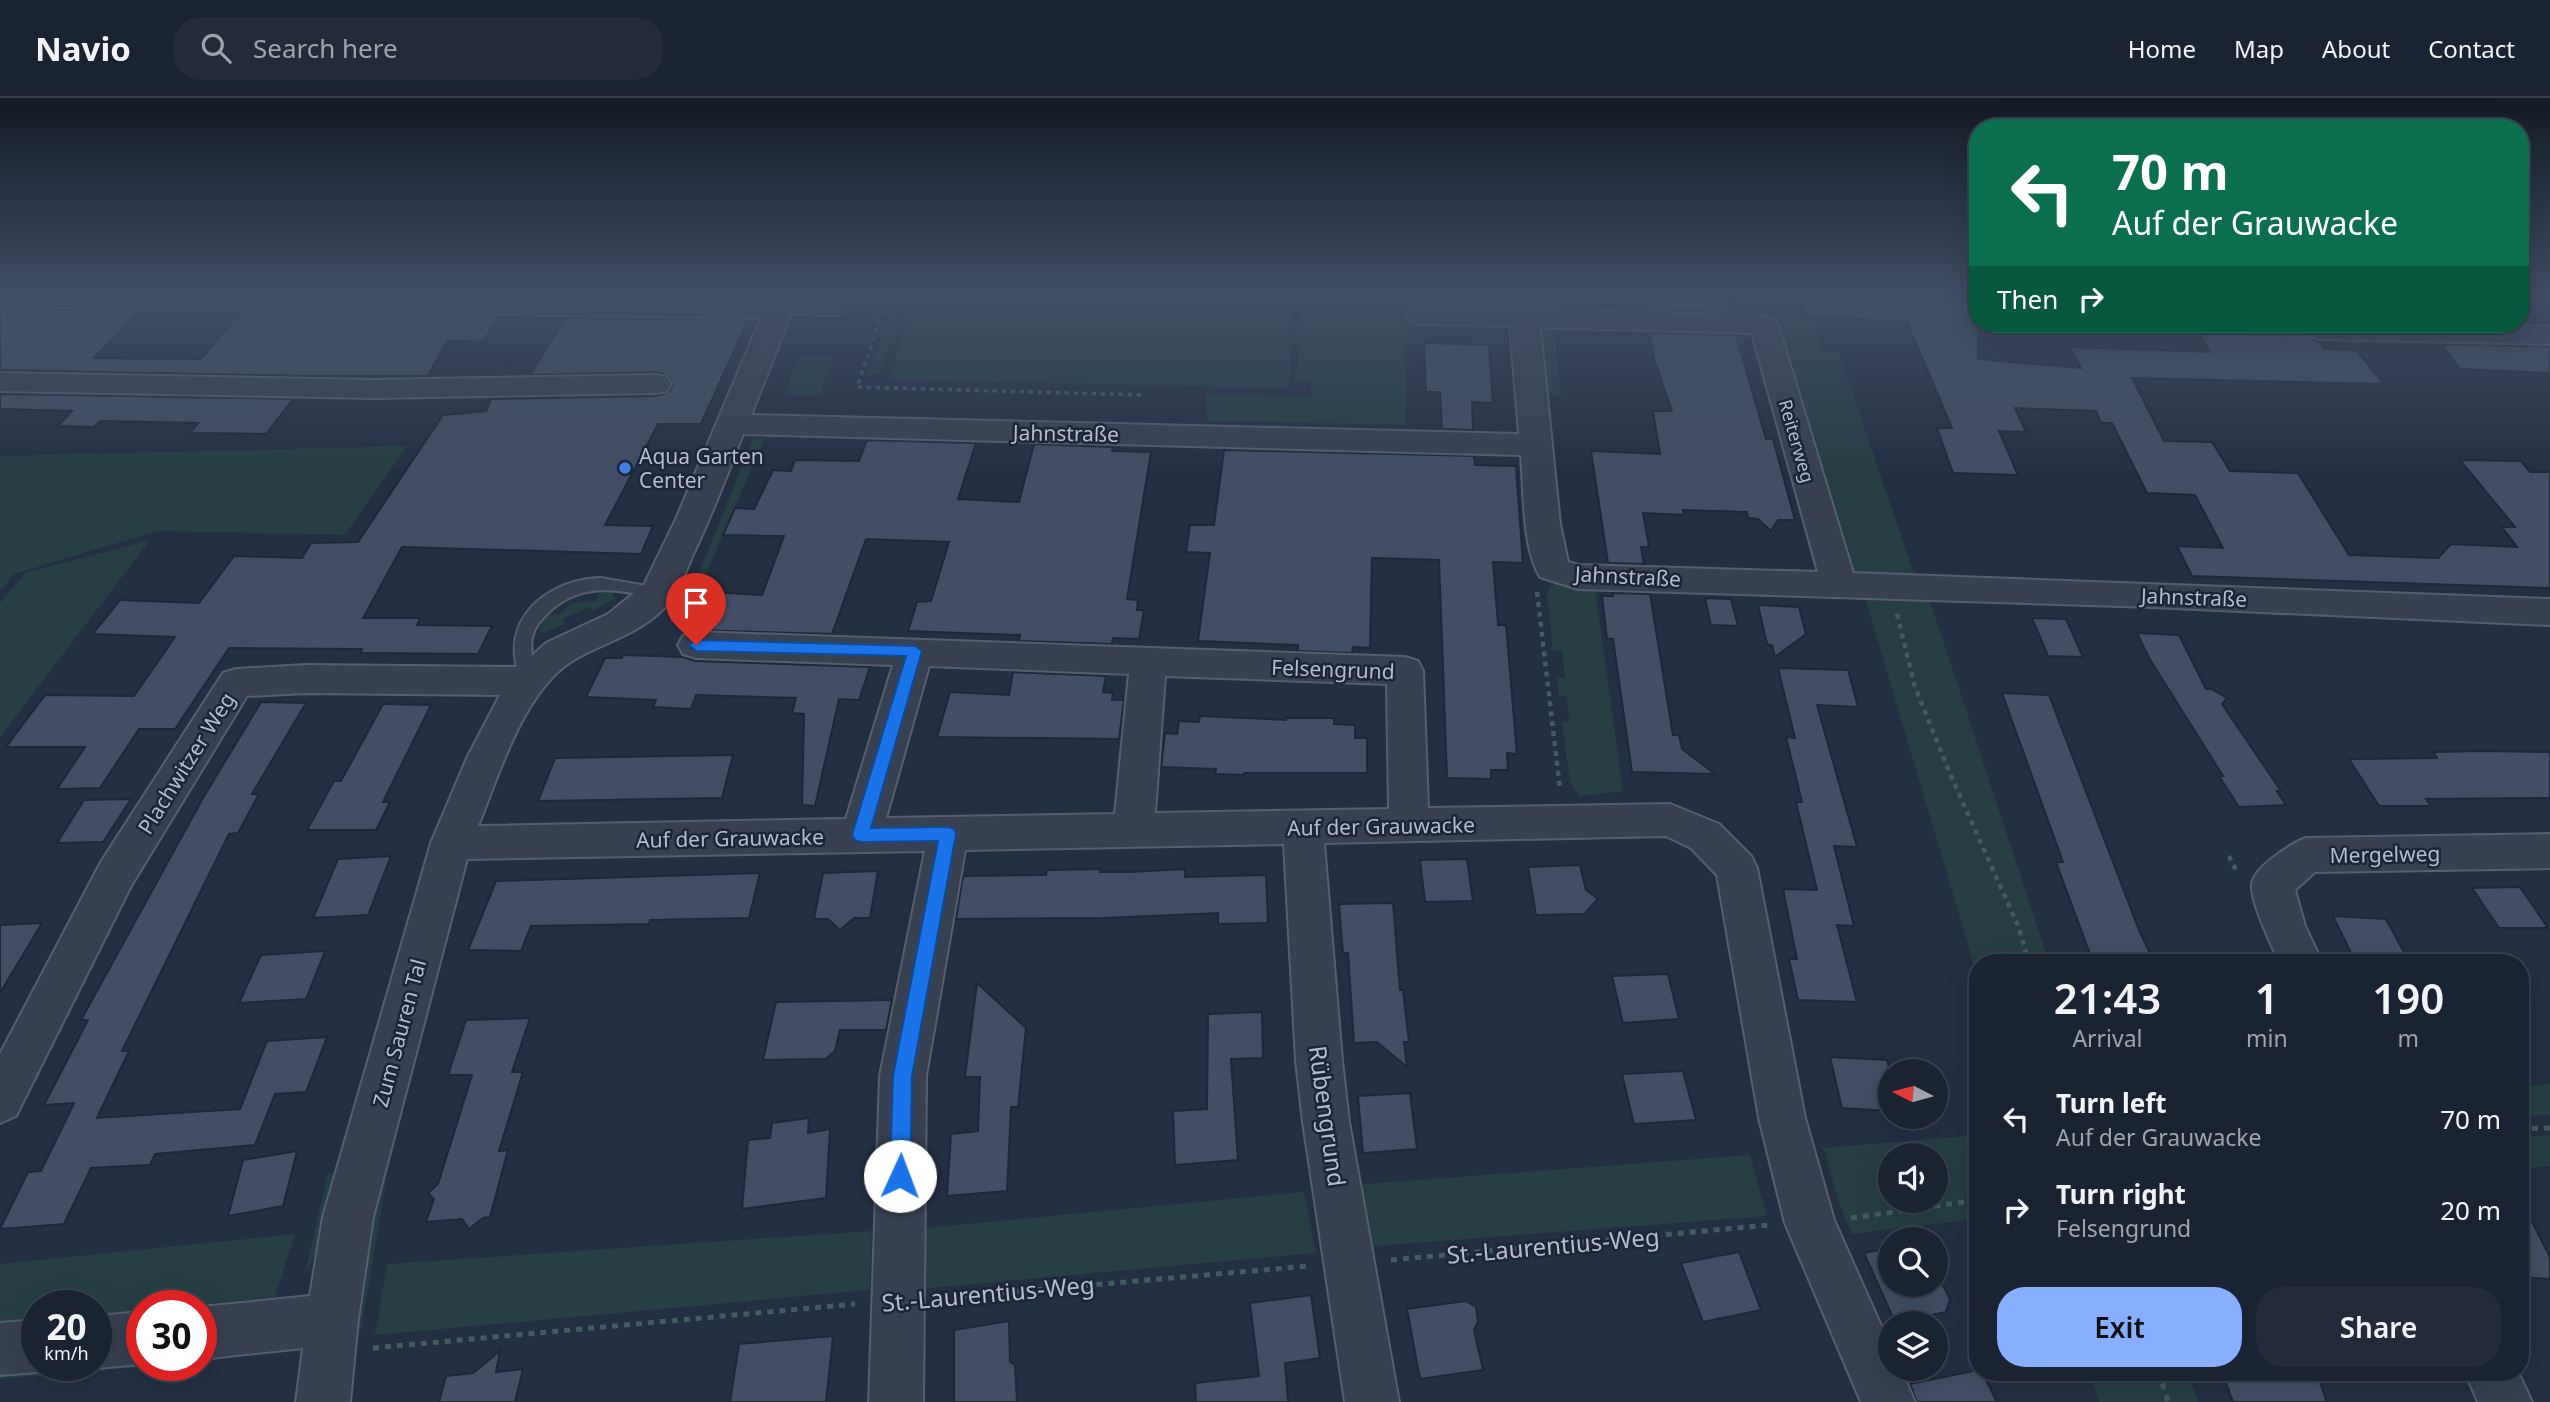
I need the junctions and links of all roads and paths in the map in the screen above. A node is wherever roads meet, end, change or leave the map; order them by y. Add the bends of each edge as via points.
1 (759, 355) edge
2 (868, 355) edge
3 (1528, 355) edge
4 (1773, 355) edge
5 (0, 382) edge
6 (656, 384) dead end
7 (1142, 395) dead end
8 (730, 424) junction
9 (1536, 444) junction
10 (1552, 569) junction
11 (1839, 585) junction
12 (1890, 587) junction
13 (657, 593) junction
14 (2550, 612) edge
15 (696, 645) dead end
16 (915, 651) junction
17 (1149, 663) junction
18 (528, 681) junction
19 (1567, 821) junction
20 (1409, 826) junction
21 (1303, 827) junction
22 (1134, 831) junction
23 (948, 834) junction
24 (861, 835) junction
25 (452, 843) junction
26 (2550, 851) edge
27 (2026, 954) edge
28 (2297, 954) edge
29 (0, 1101) edge
30 (2550, 1128) edge
31 (2529, 1129) edge
32 (1969, 1201) edge
33 (1836, 1220) dead end
34 (1777, 1226) dead end
35 (1349, 1263) junction
36 (897, 1301) junction
37 (332, 1319) junction
38 (217, 1331) edge
39 (21, 1347) edge
40 (0, 1349) edge
41 (2162, 1381) edge
42 (2495, 1381) edge
43 (323, 1402) edge
44 (896, 1402) edge
45 (1372, 1402) edge
46 (1888, 1402) edge
47 (2168, 1402) edge
48 (2505, 1402) edge

1 - 8 street
2 - 7 path via 857,387
3 - 9 street
4 - 11 street, Reiterweg
5 - 6 street via 373,389
8 - 9 street, Jahnstraße
8 - 13 street
9 - 10 street, Jahnstraße
10 - 11 street, Jahnstraße via 1578,577
10 - 19 path via 1537,588 1538,616
11 - 12 street, Jahnstraße
12 - 14 street, Jahnstraße
12 - 27 path via 1915,687 2019,928
13 - 18 street, Zum Sauren Tal via 621,623 559,652
13 - 18 lane via 631,586 582,585 554,599 536,615 523,638
15 - 16 street, Felsengrund
16 - 17 street, Felsengrund
16 - 24 street
17 - 20 street, Felsengrund via 1405,671
17 - 22 street
18 - 25 street, Zum Sauren Tal via 486,758
18 - 29 street, Plachwitzer Weg via 306,679 236,683 116,874
19 - 20 street, Auf der Grauwacke
19 - 46 street, Auf der Grauwacke via 1670,820 1705,836 1735,868 1782,1118 1810,1223
20 - 21 street, Auf der Grauwacke
21 - 22 street, Auf der Grauwacke
21 - 35 street, Rübengrund via 1319,1061
22 - 23 street, Auf der Grauwacke
23 - 24 street, Auf der Grauwacke
23 - 36 street via 903,1076
24 - 25 street, Auf der Grauwacke
25 - 37 street, Zum Sauren Tal via 348,1217
26 - 28 street, Mergelweg via 2306,855 2273,884 2284,928
30 - 31 path
32 - 33 path
34 - 35 path, St.-Laurentius-Weg
35 - 36 path, St.-Laurentius-Weg
35 - 45 street, Rübengrund
36 - 37 path, St.-Laurentius-Weg via 347,1350
36 - 44 street
37 - 38 street
37 - 43 street, Zum Sauren Tal
39 - 40 street
41 - 47 path
42 - 48 street

